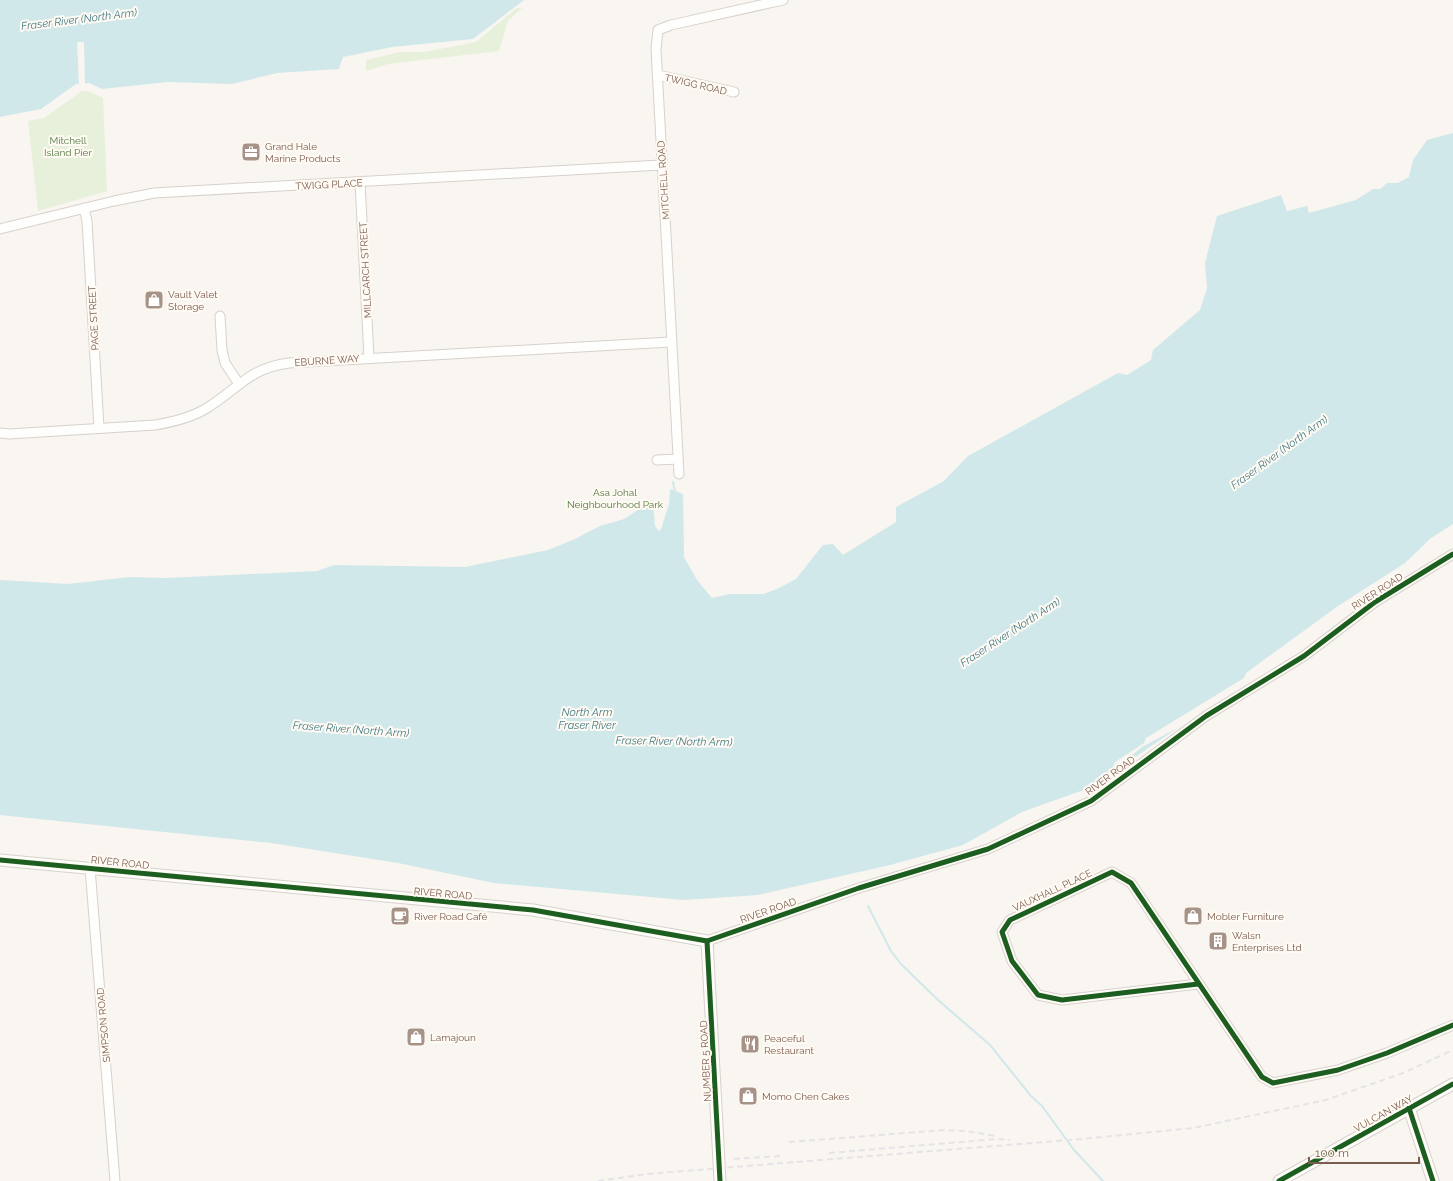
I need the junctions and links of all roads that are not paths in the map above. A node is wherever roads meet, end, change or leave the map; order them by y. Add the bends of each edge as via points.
1 (783, 0) edge
2 (658, 75) junction
3 (734, 92) dead end
4 (661, 165) junction
5 (360, 182) junction
6 (84, 208) junction
7 (0, 228) edge
8 (220, 316) dead end
9 (671, 342) junction
10 (369, 358) junction
11 (239, 384) junction
12 (99, 428) junction
13 (0, 432) edge
14 (678, 459) junction
15 (656, 460) dead end
16 (679, 474) dead end
17 (1453, 554) edge
18 (0, 860) edge
19 (90, 868) junction
20 (707, 941) junction
21 (1198, 984) junction
22 (1453, 1025) edge
23 (1453, 1084) edge
24 (1409, 1108) junction
25 (115, 1181) edge
26 (720, 1181) edge
27 (1279, 1181) edge
28 (1433, 1181) edge

1 - 2 street, MITCHELL ROAD via 658,30
2 - 3 street, TWIGG ROAD
2 - 4 street, MITCHELL ROAD
4 - 5 street, TWIGG PLACE
4 - 9 street, MITCHELL ROAD via 669,268
5 - 6 street, TWIGG PLACE via 154,193
5 - 10 street, MILLCARCH STREET
6 - 7 street, TWIGG PLACE
6 - 12 street, PAGE STREET via 87,221
8 - 11 street via 225,362
9 - 10 street, EBURNE WAY
9 - 14 street, MITCHELL ROAD
10 - 11 street, EBURNE WAY via 280,364 262,369
11 - 12 street, EBURNE WAY via 207,408 175,422
12 - 13 street, EBURNE WAY via 9,434
14 - 15 street
14 - 16 street, MITCHELL ROAD
17 - 20 street, RIVER ROAD via 1375,602 1304,656 1206,716 1091,801 988,849 859,888
18 - 19 street, RIVER ROAD
19 - 20 street, RIVER ROAD via 533,910
19 - 25 street, SIMPSON ROAD
20 - 26 street, NUMBER 5 ROAD
21 - 21 street, VAUXHALL PLACE via 1131,883 1112,872 1010,920 1002,932 1012,961 1038,995 1062,1000
21 - 22 street, VAUXHALL PLACE via 1262,1077 1273,1083 1338,1070 1387,1053
23 - 24 street, VULCAN WAY
24 - 27 street, VULCAN WAY
24 - 28 street

